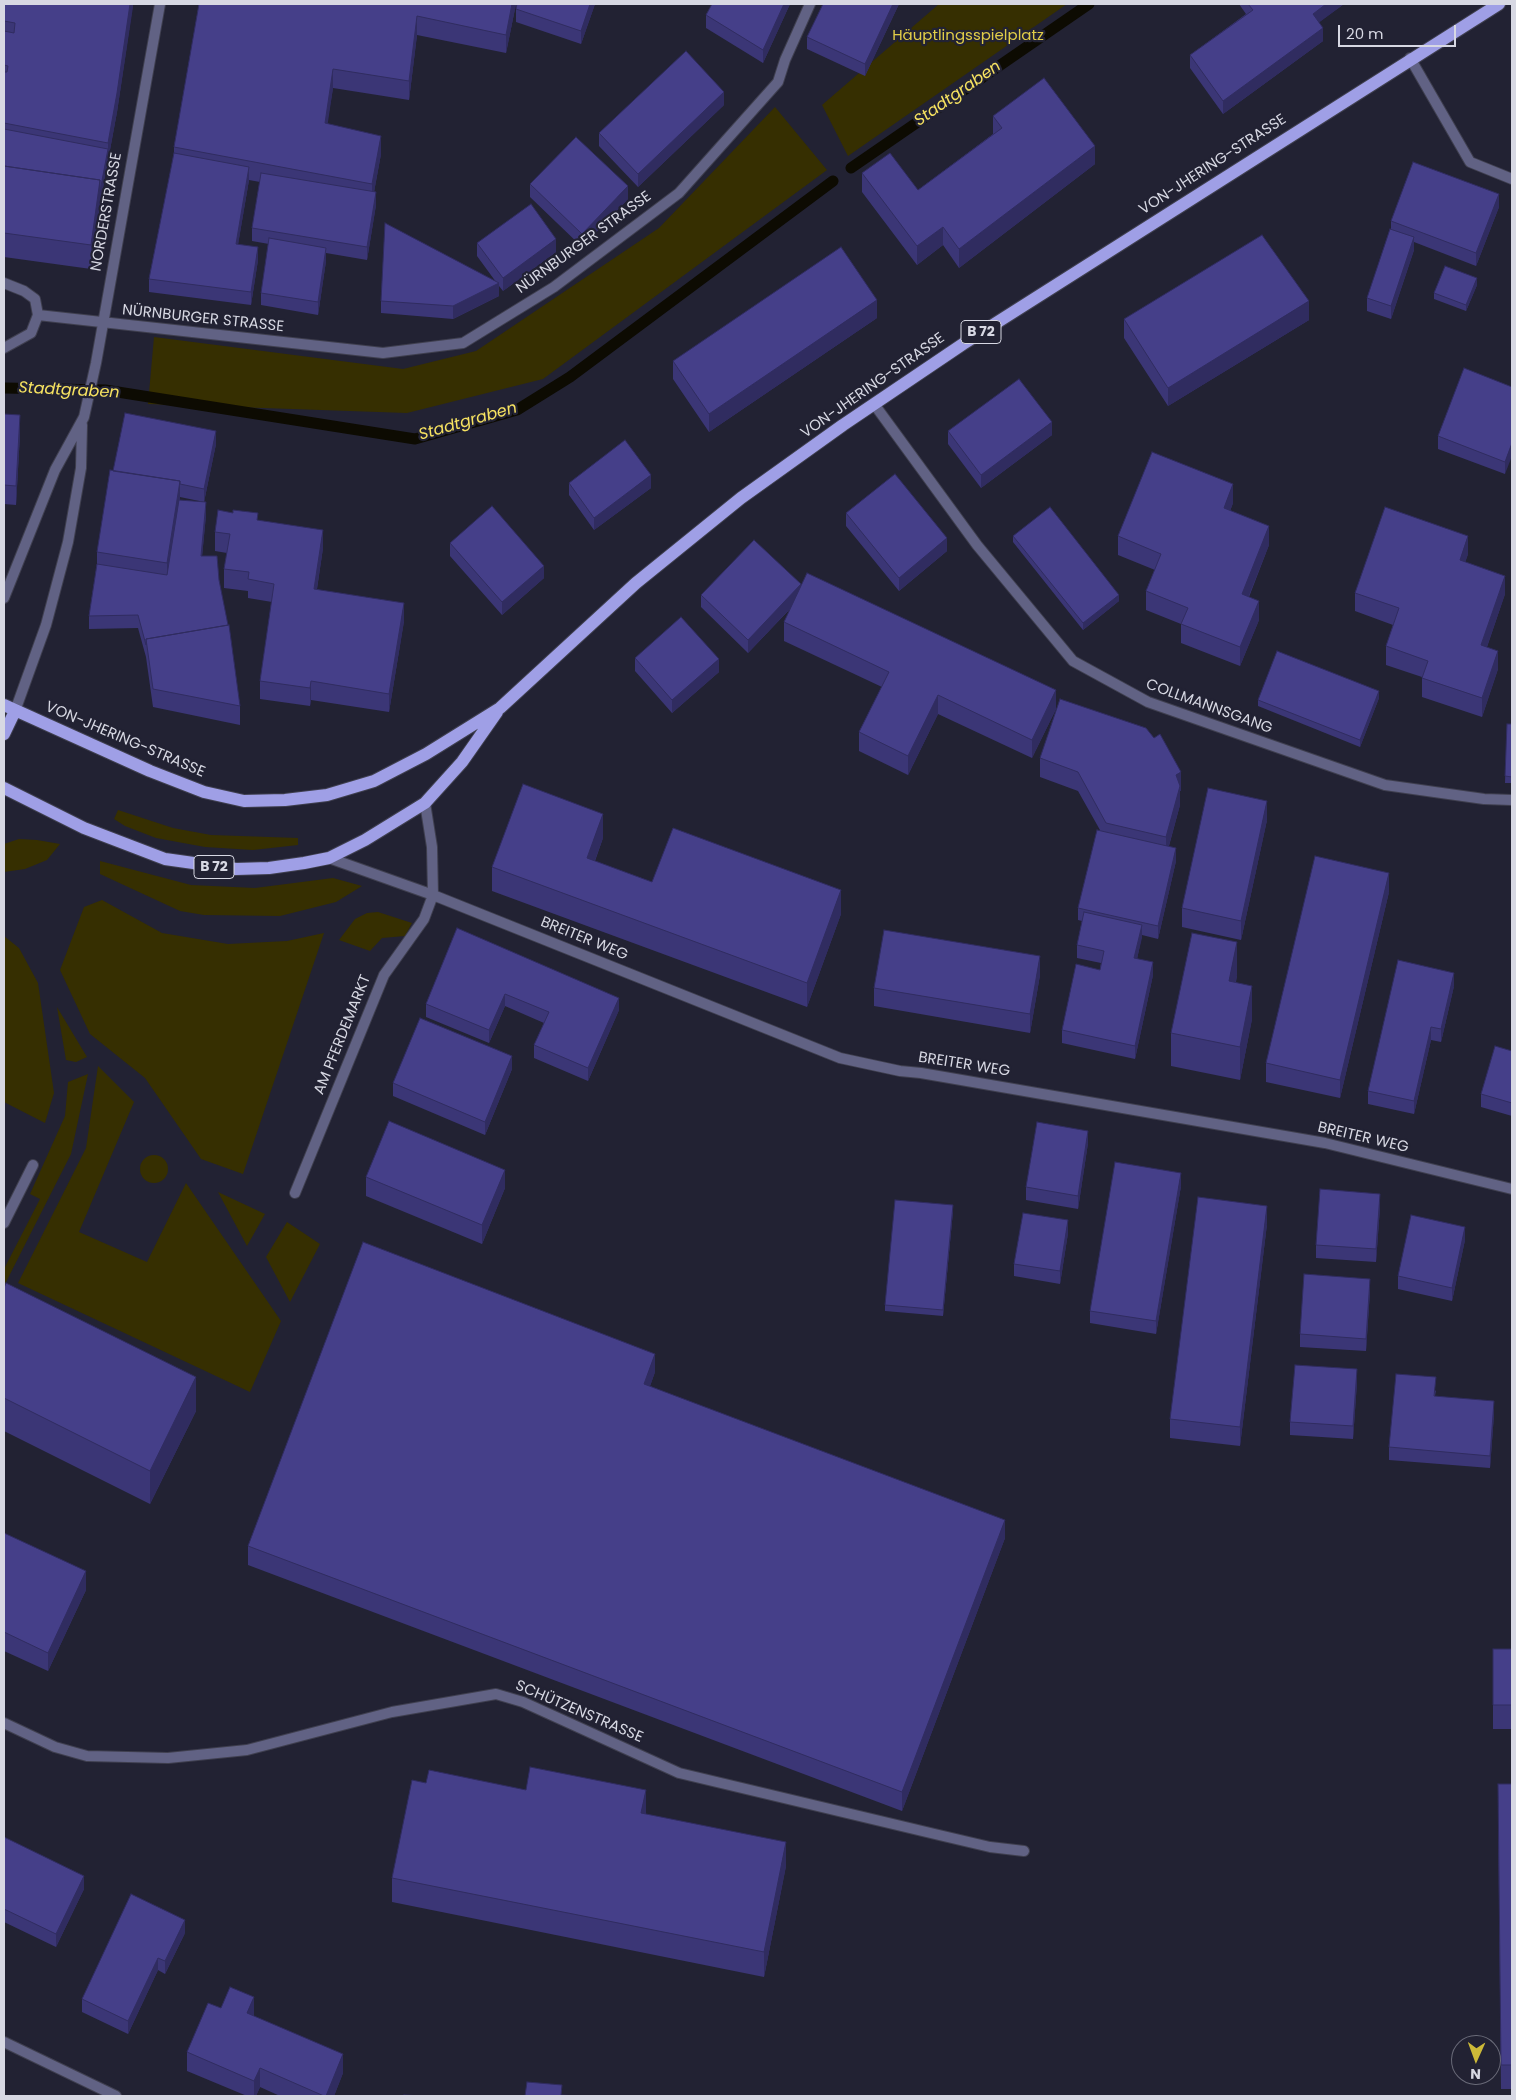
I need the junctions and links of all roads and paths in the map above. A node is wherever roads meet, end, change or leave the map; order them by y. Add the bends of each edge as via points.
1 (160, 4) edge
2 (810, 4) edge
3 (1499, 4) edge
4 (1410, 58) junction
5 (1512, 179) edge
6 (4, 284) edge
7 (38, 315) junction
8 (102, 323) junction
9 (4, 348) edge
10 (874, 404) junction
11 (83, 421) junction
12 (4, 598) edge
13 (9, 708) edge
14 (500, 708) junction
15 (4, 734) edge
16 (4, 788) edge
17 (1512, 800) edge
18 (425, 803) junction
19 (329, 858) junction
20 (433, 895) junction
21 (33, 1166) dead end
22 (1512, 1189) edge
23 (295, 1193) dead end
24 (4, 1223) edge
25 (4, 1723) edge
26 (1024, 1852) dead end
27 (4, 2042) edge
28 (116, 2096) edge

1 - 8 street, NORDERSTRASSE
2 - 8 street, NÜRNBURGER STRASSE via 784,60 778,82 679,193 554,287 463,342 383,353
3 - 4 main road, VON-JHERING-STRASSE / B 72
4 - 5 street via 1470,162
4 - 10 main road, VON-JHERING-STRASSE / B 72 via 962,344
6 - 7 street via 24,291 34,299
7 - 8 street, NÜRNBURGER STRASSE
7 - 9 street via 31,333
8 - 11 street, NORDERSTRASSE
10 - 14 main road, VON-JHERING-STRASSE / B 72 via 741,498 666,558
10 - 17 street, COLLMANNSGANG via 977,545 1073,661 1148,702 1384,785
11 - 12 street, NORDERSTRASSE via 55,470
11 - 13 street, NORDERSTRASSE via 81,468 68,542 46,625
13 - 14 main road, VON-JHERING-STRASSE / B 72 via 150,771 204,792 244,801 326,795 374,781 426,754
13 - 15 main road
14 - 18 main road, VON-JHERING-STRASSE / B 72 via 462,762
16 - 19 main road, VON-JHERING-STRASSE / B 72 via 84,828 165,859 236,869 268,868
18 - 19 main road, VON-JHERING-STRASSE / B 72
18 - 20 street via 432,848
19 - 20 street, BREITER WEG
20 - 22 street, BREITER WEG via 840,1058 1325,1143
20 - 23 street, AM PFERDEMARKT via 424,918 384,975
21 - 24 street
25 - 26 street, SCHÜTZENSTRASSE via 55,1747 87,1756 168,1758 247,1750 392,1712 496,1694 522,1702 679,1773 990,1847
27 - 28 street

